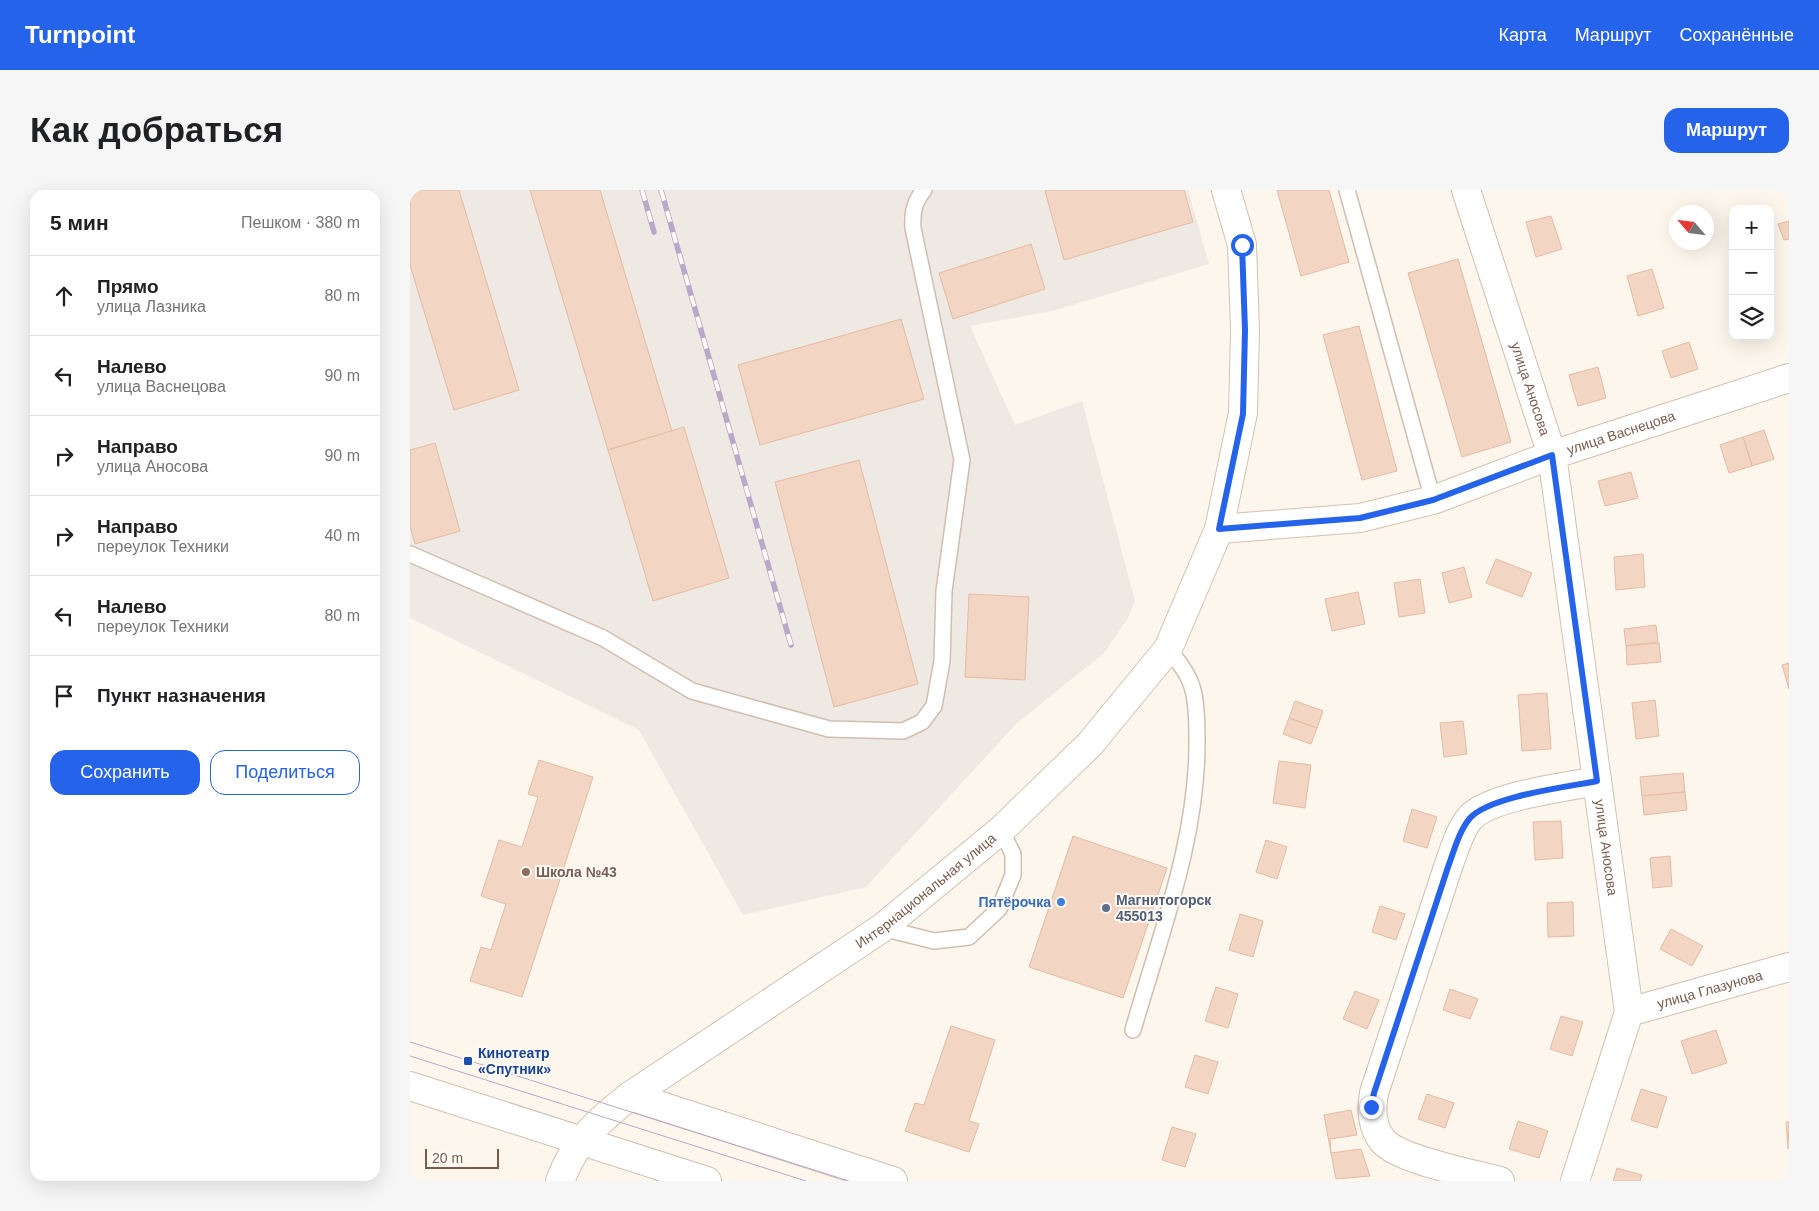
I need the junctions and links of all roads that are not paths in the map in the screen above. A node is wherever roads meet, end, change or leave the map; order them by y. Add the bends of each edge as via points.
1 (924, 190) edge
2 (1226, 190) edge
3 (1347, 190) edge
4 (1466, 190) edge
5 (1789, 378) edge
6 (1552, 455) junction
7 (1433, 500) junction
8 (1219, 529) junction
9 (410, 554) edge
10 (1168, 649) junction
11 (1597, 781) junction
12 (1000, 830) junction
13 (882, 928) junction
14 (1789, 966) edge
15 (1629, 1012) junction
16 (1133, 1030) dead end
17 (410, 1086) edge
18 (630, 1096) junction
19 (580, 1142) junction
20 (560, 1181) edge
21 (707, 1181) edge
22 (893, 1181) edge
23 (1500, 1181) edge
24 (1575, 1181) edge

1 - 9 lane via 915,204 913,228 962,460 944,591 942,661 934,706 922,722 903,731 829,729 692,691 603,638
2 - 8 street, Интернациональная улица via 1242,245 1245,330 1243,414
3 - 7 lane
4 - 6 street, улица Аносова
5 - 6 street, улица Васнецова
6 - 7 street, улица Васнецова
6 - 11 street, улица Аносова
7 - 8 street, улица Васнецова via 1360,518
8 - 10 street, Интернациональная улица
10 - 12 street, Интернациональная улица via 1090,744
10 - 16 lane via 1184,669 1193,689 1197,714 1197,760 1188,840
11 - 15 street, улица Аносова
11 - 23 street via 1503,801 1482,808 1469,819 1448,867 1374,1093 1371,1107 1375,1125 1383,1141 1398,1153
12 - 13 street, Интернациональная улица
12 - 13 lane via 1013,854 1013,875 1000,909 969,937 934,940
13 - 18 street, Интернациональная улица
14 - 15 street, улица Глазунова
15 - 24 street, улица Аносова
17 - 19 street
18 - 19 street, Интернациональная улица via 599,1121
18 - 22 street
19 - 20 street, Интернациональная улица
19 - 21 street

